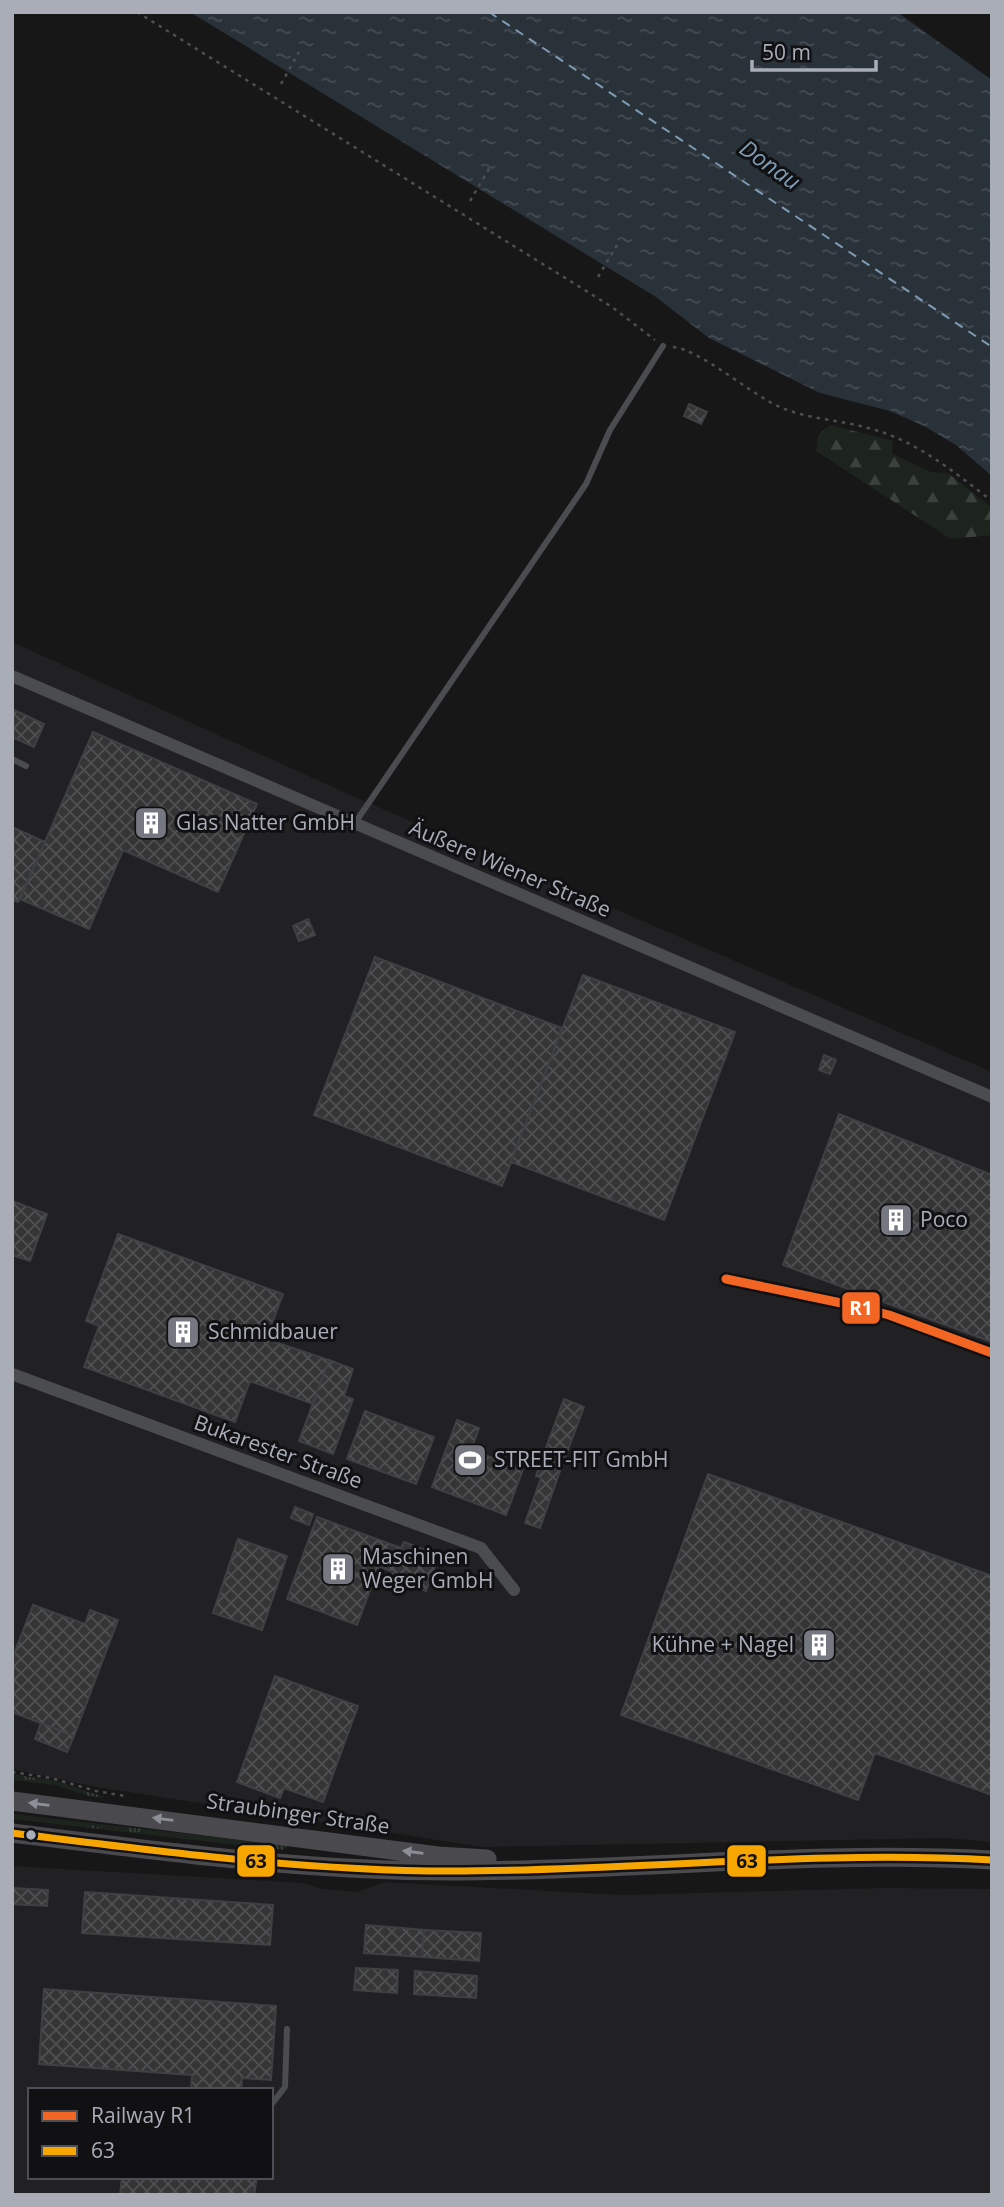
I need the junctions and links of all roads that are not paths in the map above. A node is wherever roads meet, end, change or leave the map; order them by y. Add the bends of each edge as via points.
1 (663, 346) road end
2 (12, 676) edge
3 (12, 760) edge
4 (26, 766) dead end
5 (355, 824) junction
6 (992, 1097) edge
7 (12, 1374) edge
8 (514, 1590) dead end
9 (12, 1801) edge
10 (12, 1833) edge
11 (992, 1860) edge
12 (579, 1867) junction
13 (287, 2029) dead end
14 (273, 2102) edge

1 - 5 lane via 610,430 586,484
2 - 5 street, Äußere Wiener Straße
3 - 4 lane
5 - 6 street, Äußere Wiener Straße
7 - 8 street, Bukarester Straße via 481,1548
12 -> 9 main road, Straubinger Straße via 438,1856
10 - 12 main road, Straubinger Straße via 315,1867 453,1871
11 - 12 main road, Straubinger Straße via 859,1858
13 - 14 lane via 285,2087

